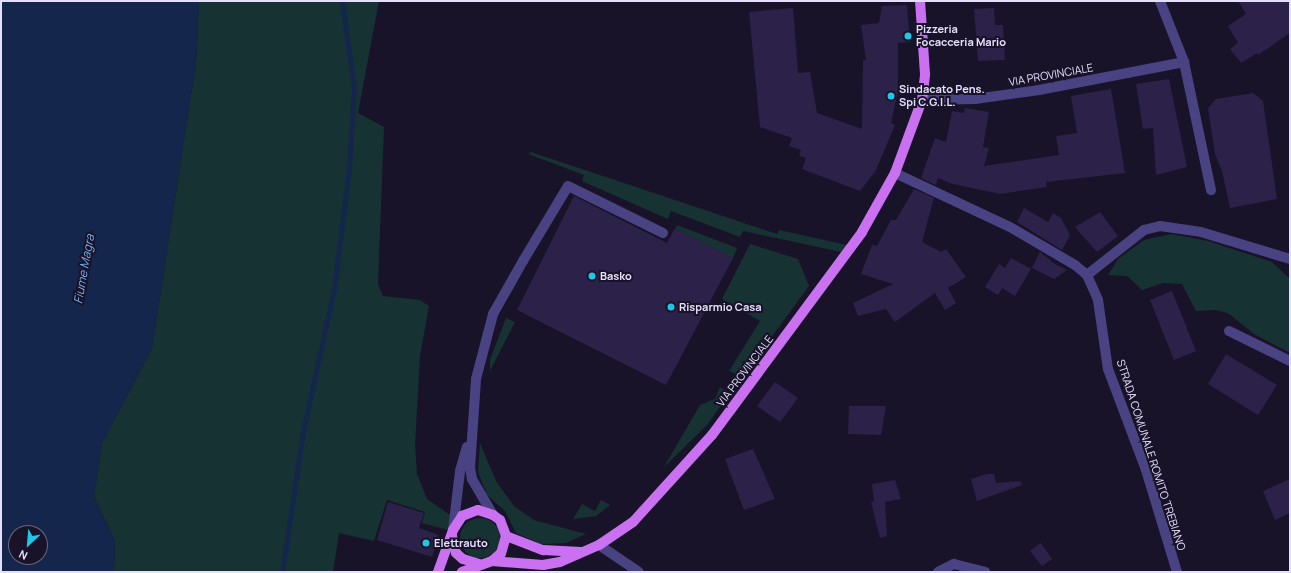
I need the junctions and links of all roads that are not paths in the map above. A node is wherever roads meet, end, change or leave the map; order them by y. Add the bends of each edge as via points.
1 (920, 1) edge
2 (1160, 1) edge
3 (1184, 62) junction
4 (922, 100) junction
5 (895, 173) junction
6 (1211, 190) dead end
7 (663, 233) dead end
8 (1290, 259) edge
9 (1087, 275) junction
10 (1229, 331) dead end
11 (1290, 361) edge
12 (470, 436) junction
13 (494, 515) junction
14 (452, 533) junction
15 (506, 536) junction
16 (599, 545) junction
17 (583, 552) junction
18 (492, 561) junction
19 (480, 564) junction
20 (438, 572) edge
21 (462, 572) edge
22 (639, 572) edge
23 (938, 572) edge
24 (985, 572) edge
25 (1177, 572) edge

1 - 4 main road, VIA PROVINCIALE via 925,74
2 - 3 street
3 - 4 street, VIA PROVINCIALE via 1039,90 976,99
3 - 6 street
4 - 5 main road, VIA PROVINCIALE
5 - 9 street, STRADA COMUNALE ROMITO TREBIANO via 1010,227 1060,255
5 - 16 main road, VIA PROVINCIALE via 862,232 712,436 639,516
7 - 12 street via 568,186 493,314 476,379
8 - 9 street via 1201,232 1160,226 1144,230
9 - 25 street, STRADA COMUNALE ROMITO TREBIANO via 1098,300 1108,370 1146,470
10 - 11 street
12 - 13 street via 472,479
12 - 14 street via 460,471
13 - 14 main road via 478,510 469,512 462,516
13 - 15 main road via 500,520
14 - 19 main road via 456,553 463,559
14 - 20 main road
15 - 17 main road, VIA PROVINCIALE via 544,550
15 - 18 main road via 504,547
16 - 17 main road, VIA PROVINCIALE
16 - 22 street
17 - 18 main road via 560,562 543,565
18 - 19 main road
19 - 21 main road
23 - 24 street via 954,564

